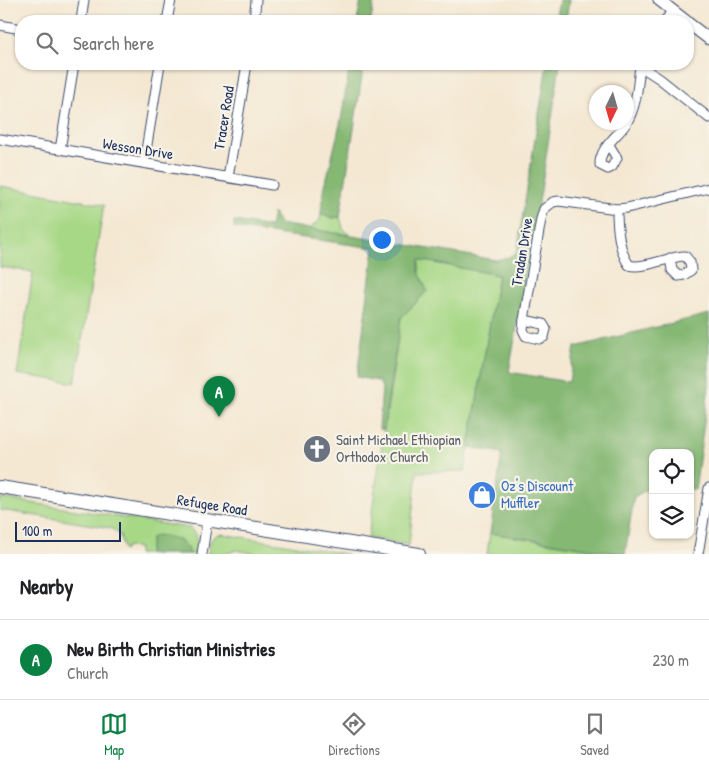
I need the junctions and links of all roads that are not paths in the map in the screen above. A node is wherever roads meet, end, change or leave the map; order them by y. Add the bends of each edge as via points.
1 (84, 0) edge
2 (171, 0) edge
3 (256, 0) edge
4 (659, 0) edge
5 (672, 11) junction
6 (82, 15) edge
7 (168, 15) edge
8 (255, 15) edge
9 (669, 15) edge
10 (677, 15) edge
11 (0, 25) edge
12 (15, 28) edge
13 (694, 28) edge
14 (709, 40) edge
15 (73, 70) edge
16 (159, 70) edge
17 (246, 70) edge
18 (639, 70) edge
19 (647, 70) edge
20 (709, 118) edge
21 (0, 139) edge
22 (608, 145) dead end
23 (60, 150) junction
24 (144, 163) junction
25 (228, 177) junction
26 (272, 185) dead end
27 (709, 188) edge
28 (617, 209) junction
29 (670, 258) dead end
30 (524, 320) dead end
31 (0, 487) edge
32 (709, 488) edge
33 (207, 521) junction
34 (202, 554) edge
35 (419, 554) edge
36 (698, 554) edge

1 - 6 street
2 - 7 street
3 - 8 street
4 - 5 main road
5 - 9 street
5 - 10 main road
11 - 12 street
13 - 14 main road
15 - 23 street
16 - 24 street
17 - 25 street, Tracer Road
18 - 22 street via 632,114
19 - 20 street
21 - 23 street, Wesson Drive
23 - 24 street, Wesson Drive
24 - 25 street, Wesson Drive
25 - 26 street, Wesson Drive
27 - 28 street, Tradan Drive
28 - 29 street via 617,225 629,265
28 - 30 street, Tradan Drive via 564,201 553,202 544,209
31 - 33 main road, Refugee Road
32 - 36 street
33 - 34 street
33 - 35 main road, Refugee Road

